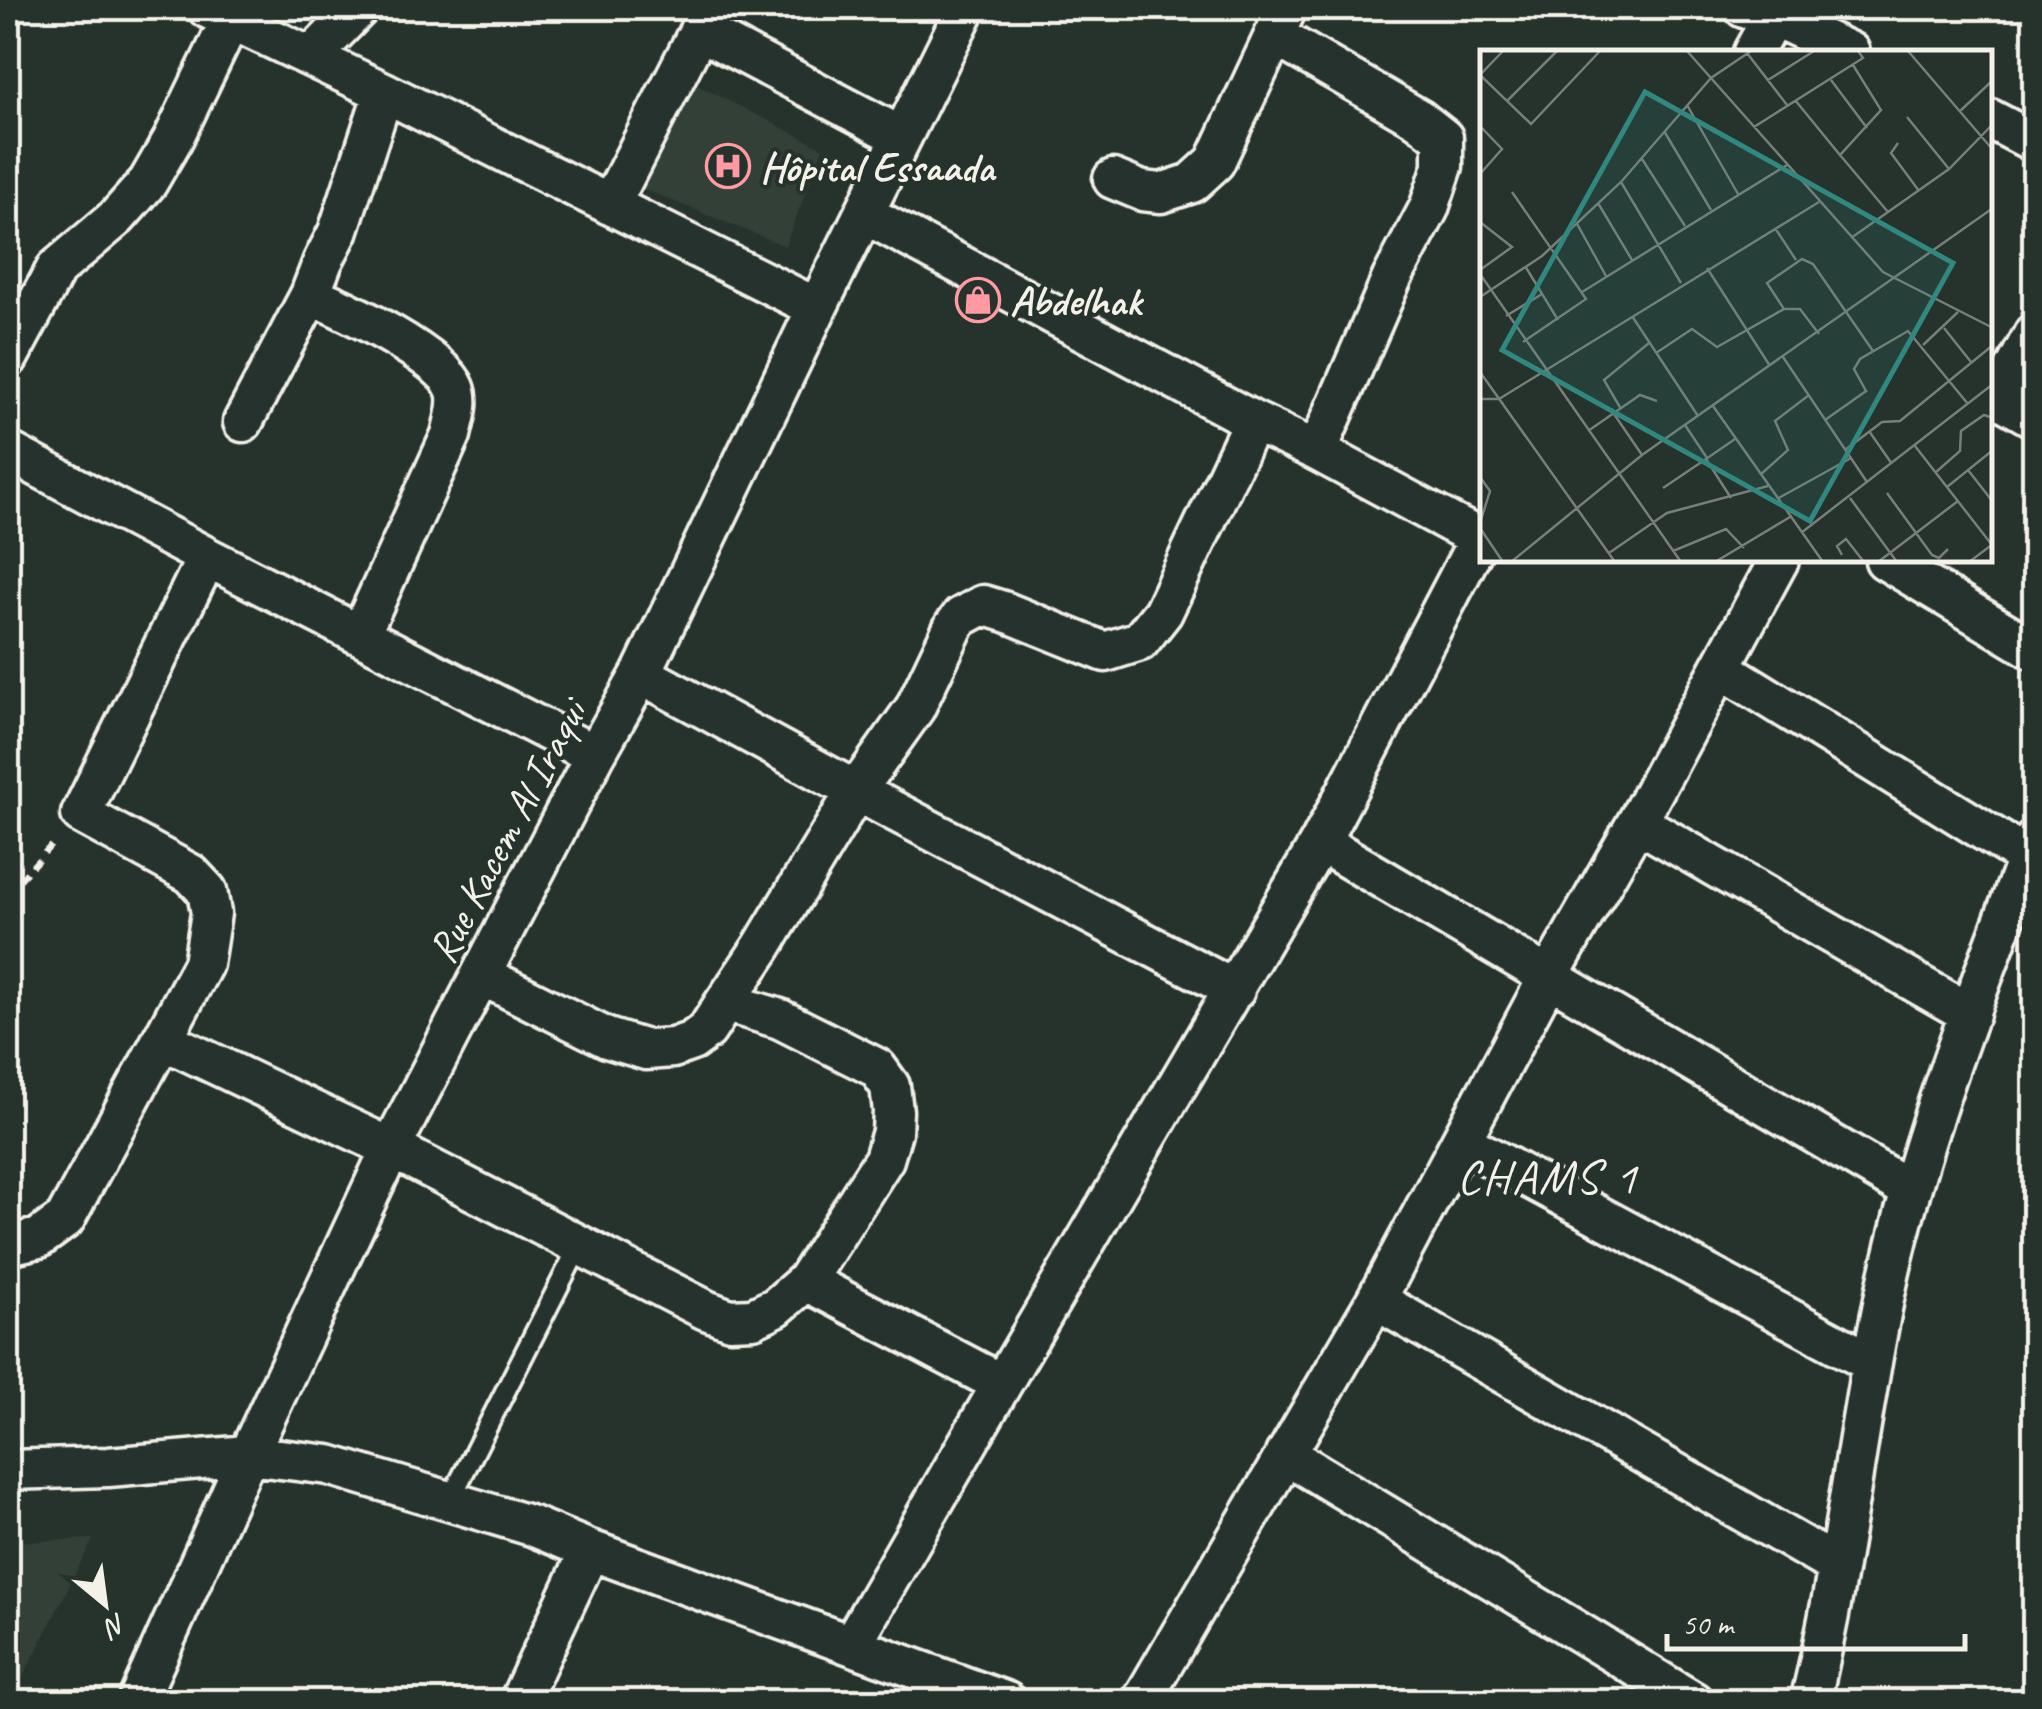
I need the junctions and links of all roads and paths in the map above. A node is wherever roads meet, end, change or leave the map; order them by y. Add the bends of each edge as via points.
1 (359, 8) edge
2 (966, 8) edge
3 (1765, 10) edge
4 (219, 13) edge
5 (697, 17) edge
6 (1280, 22) edge
7 (1753, 50) edge
8 (1846, 50) edge
9 (312, 57) junction
10 (384, 92) junction
11 (1992, 120) edge
12 (902, 136) junction
13 (2034, 142) edge
14 (1113, 179) dead end
15 (610, 205) junction
16 (865, 214) junction
17 (310, 296) junction
18 (817, 308) junction
19 (2034, 333) edge
20 (8, 358) edge
21 (1994, 396) edge
22 (2034, 418) edge
23 (1253, 421) junction
24 (243, 422) dead end
25 (1317, 451) junction
26 (12, 466) edge
27 (1480, 534) edge
28 (1480, 537) edge
29 (207, 556) junction
30 (1778, 562) edge
31 (1888, 562) edge
32 (360, 635) junction
33 (2034, 650) edge
34 (1720, 668) junction
35 (641, 674) junction
36 (595, 755) junction
37 (856, 791) junction
38 (81, 814) junction
39 (1637, 822) junction
40 (1320, 842) junction
41 (2031, 849) edge
42 (8, 894) edge
43 (481, 975) junction
44 (1548, 976) junction
45 (1235, 990) junction
46 (726, 1002) junction
47 (1970, 1014) junction
48 (162, 1039) junction
49 (1462, 1142) junction
50 (392, 1148) junction
51 (1910, 1190) junction
52 (8, 1244) edge
53 (580, 1244) junction
54 (806, 1281) junction
55 (1376, 1300) junction
56 (1872, 1363) junction
57 (1002, 1384) junction
58 (1284, 1454) junction
59 (248, 1455) junction
60 (8, 1470) edge
61 (450, 1502) junction
62 (590, 1550) junction
63 (1837, 1566) junction
64 (851, 1646) junction
65 (137, 1702) edge
66 (518, 1702) edge
67 (1007, 1702) edge
68 (1141, 1702) edge
69 (1694, 1702) edge
70 (1810, 1702) edge

1 - 9 street
2 - 12 street, Rue Kacem Al Iraqui
3 - 7 street
3 - 8 street
4 - 9 street
4 - 20 street via 173,138 148,182 56,269
5 - 12 street
5 - 15 street
6 - 14 street via 1215,162 1192,182 1162,193
6 - 25 street via 1442,138 1443,166 1429,208
9 - 10 street
10 - 15 street
10 - 17 street
11 - 13 street
12 - 16 street, Rue Kacem Al Iraqui
15 - 18 street
16 - 18 street, Rue Kacem Al Iraqui
16 - 23 street
17 - 24 street
17 - 32 street via 434,362 455,388 451,435
18 - 35 street, Rue Kacem Al Iraqui
19 - 21 street
21 - 22 street
23 - 25 street
23 - 37 street via 1163,612 1140,641 1105,652 1006,612 983,605 970,610 954,626 915,708
25 - 27 street
26 - 29 street
28 - 40 street
29 - 32 street
29 - 38 street
30 - 34 street
31 - 33 street
32 - 36 street
34 - 39 street
34 - 41 street
35 - 36 street, Rue Kacem Al Iraqui
35 - 37 street
36 - 43 street, Rue Kacem Al Iraqui
37 - 45 street
37 - 46 street
38 - 42 path
38 - 48 street via 191,874 206,892 203,964
39 - 44 street
39 - 47 street
40 - 44 street
40 - 45 street
41 - 47 street
43 - 46 street via 607,1038 646,1050 692,1040
43 - 50 street, Rue Kacem Al Iraqui
44 - 49 street
44 - 51 street
45 - 57 street
46 - 54 street via 780,1020 877,1068 890,1086 892,1132 884,1159
47 - 51 street
48 - 50 street
48 - 52 street via 65,1218 39,1238
49 - 55 street
49 - 56 street
50 - 53 street
50 - 59 street, Rue Kacem Al Iraqui
51 - 56 street
53 - 54 street via 730,1318 753,1318 776,1307
53 - 61 lane
54 - 57 street
55 - 58 street
55 - 63 street
56 - 63 street
57 - 64 street
58 - 68 street
58 - 69 street
59 - 60 street
59 - 61 street via 329,1465
59 - 65 street, Rue Kacem Al Iraqui
61 - 62 street
62 - 64 street
62 - 66 street
63 - 70 street
64 - 67 street

